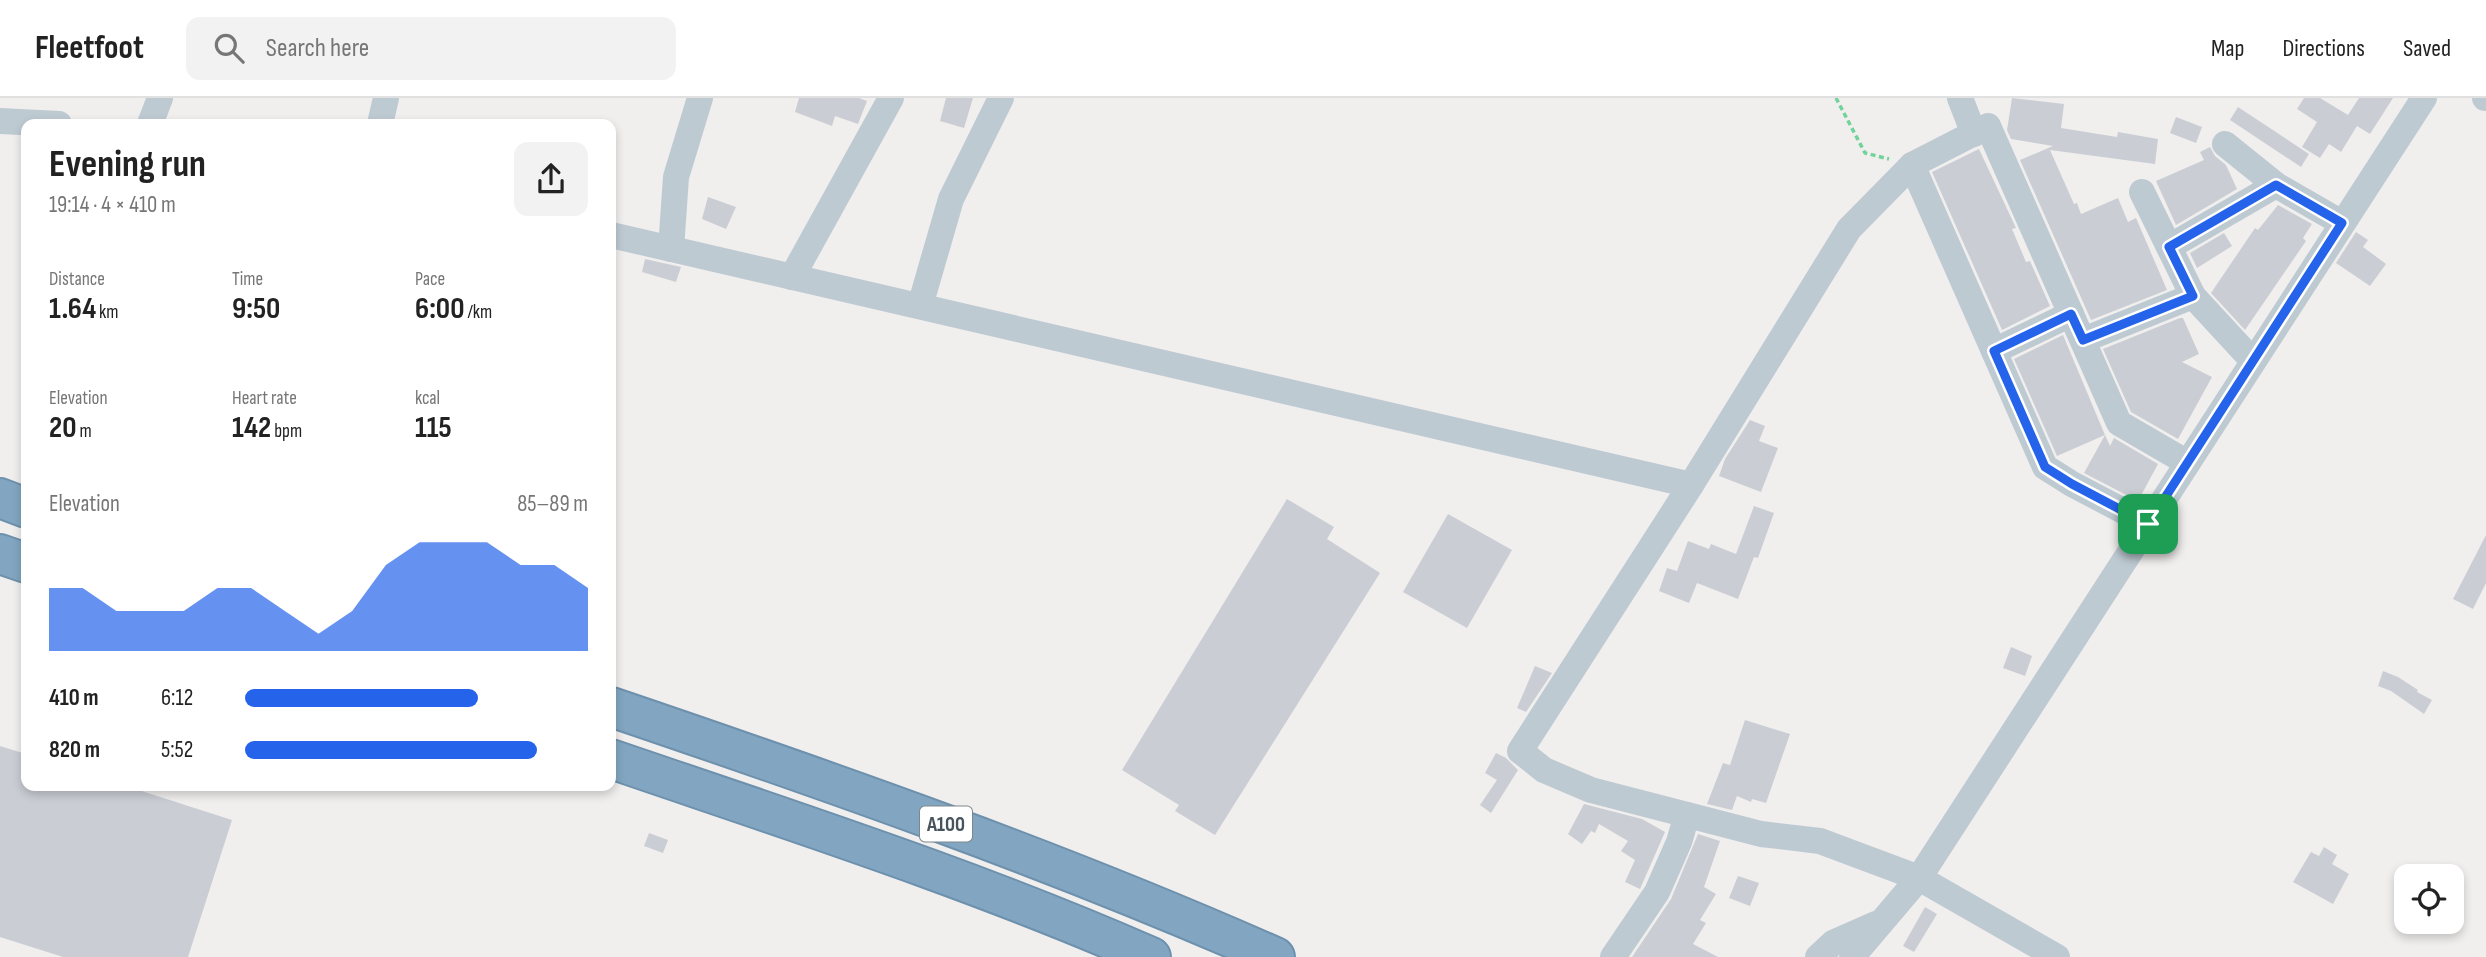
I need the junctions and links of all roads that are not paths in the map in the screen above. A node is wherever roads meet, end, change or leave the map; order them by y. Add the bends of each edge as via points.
1 (160, 98) edge
2 (386, 98) edge
3 (700, 98) edge
4 (891, 98) edge
5 (1001, 98) edge
6 (1961, 98) edge
7 (2424, 98) edge
8 (152, 119) edge
9 (381, 119) edge
10 (0, 121) edge
11 (21, 122) edge
12 (1974, 134) junction
13 (2225, 144) dead end
14 (1912, 165) junction
15 (2276, 185) junction
16 (2142, 192) dead end
17 (2342, 223) junction
18 (616, 236) edge
19 (2169, 247) junction
20 (671, 249) junction
21 (792, 277) junction
22 (2193, 296) junction
23 (920, 306) junction
24 (2071, 314) junction
25 (2083, 340) junction
26 (1994, 351) junction
27 (2253, 361) junction
28 (2186, 462) junction
29 (1691, 485) junction
30 (0, 498) edge
31 (21, 506) edge
32 (2148, 524) junction
33 (0, 554) edge
34 (21, 561) edge
35 (616, 709) edge
36 (616, 762) edge
37 (1687, 815) junction
38 (1919, 877) junction
39 (1878, 924) junction
40 (1151, 957) edge
41 (1275, 957) edge
42 (1613, 957) edge
43 (1818, 957) edge
44 (1852, 957) edge
45 (2057, 957) edge

1 - 8 street
2 - 9 street
3 - 20 street via 676,177
4 - 21 street
5 - 23 street via 951,199
6 - 12 street
7 - 17 street
10 - 11 street
12 - 14 street
12 - 24 street via 1988,126
13 - 15 street
14 - 26 street
14 - 29 street via 1849,229
15 - 17 street
15 - 19 street
16 - 19 street
17 - 27 street
18 - 20 street
19 - 22 street
20 - 21 street
21 - 23 street
22 - 25 street
22 - 27 street
23 - 29 street
24 - 25 street
24 - 26 street
25 - 28 street via 2119,423
26 - 32 street via 2045,467
27 - 28 street
28 - 32 street
29 - 37 street via 1520,751 1544,770 1591,790
30 - 31 highway
32 - 38 street
33 - 34 highway
35 - 41 highway, A100 via 989,839
36 - 40 highway, A100 / A100 via 842,837
37 - 38 street via 1761,834 1820,841
37 - 42 street via 1657,892
38 - 39 street
38 - 45 street
39 - 43 street via 1833,943
39 - 44 street

